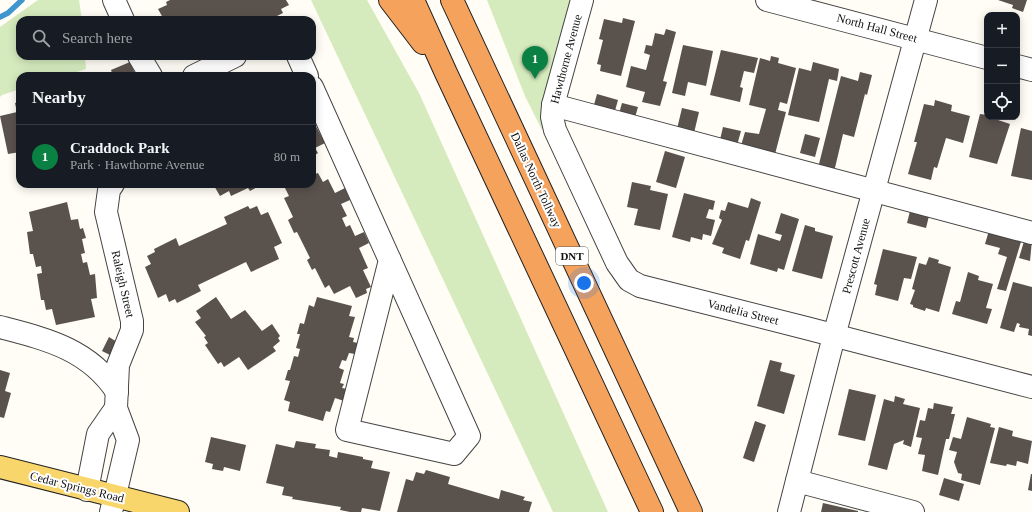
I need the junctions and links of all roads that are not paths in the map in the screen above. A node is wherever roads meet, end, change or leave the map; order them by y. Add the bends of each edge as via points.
1 (114, 0) edge
2 (390, 0) edge
3 (413, 0) edge
4 (452, 0) edge
5 (582, 0) edge
6 (767, 0) edge
7 (926, 0) edge
8 (121, 16) edge
9 (916, 38) junction
10 (984, 57) edge
11 (141, 60) edge
12 (227, 60) edge
13 (300, 60) edge
14 (1020, 67) edge
15 (1032, 70) edge
16 (149, 72) edge
17 (202, 72) edge
18 (305, 72) edge
19 (446, 73) junction
20 (316, 96) edge
21 (552, 111) junction
22 (111, 188) edge
23 (874, 191) junction
24 (1032, 233) edge
25 (390, 260) junction
26 (0, 326) edge
27 (834, 336) junction
28 (1032, 387) edge
29 (116, 400) junction
30 (0, 467) edge
31 (797, 481) junction
32 (87, 490) junction
33 (113, 504) edge
34 (178, 512) edge
35 (652, 512) edge
36 (691, 512) edge
37 (789, 512) edge
38 (913, 512) edge

1 - 8 street
2 - 19 highway
3 - 19 highway
4 - 36 highway, Dallas North Tollway / DNT
5 - 21 street, Hawthorne Avenue
6 - 9 street, North Hall Street
7 - 9 street, Prescott Avenue
9 - 10 street, North Hall Street
9 - 23 street, Prescott Avenue
11 - 16 street
12 - 17 street
13 - 18 street
14 - 15 street
19 - 35 highway
20 - 25 street
21 - 23 street
21 - 27 street, Vandelia Street via 554,130 617,262 629,280 640,286
22 - 29 street, Raleigh Street via 106,212 132,321 132,330 118,365
23 - 24 street
23 - 27 street, Prescott Avenue
25 - 25 street via 469,436 454,454 347,430
26 - 29 street via 65,346 96,368 110,382
27 - 28 street, Vandelia Street
27 - 31 street, Prescott Avenue
29 - 32 street via 98,434
29 - 33 street, Raleigh Street via 128,440
30 - 32 main road, Cedar Springs Road
31 - 37 street, Prescott Avenue
31 - 38 street
32 - 33 main road, Cedar Springs Road
33 - 34 main road, Cedar Springs Road

